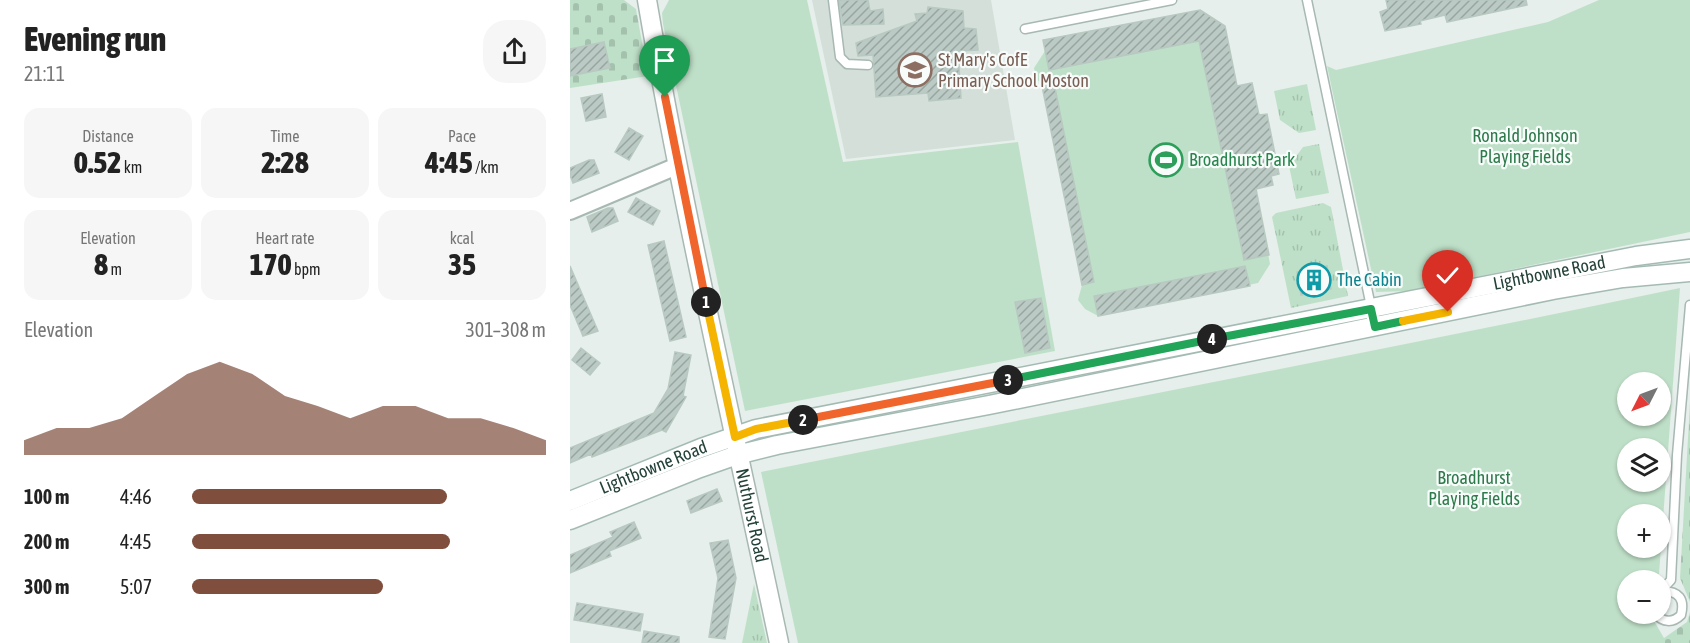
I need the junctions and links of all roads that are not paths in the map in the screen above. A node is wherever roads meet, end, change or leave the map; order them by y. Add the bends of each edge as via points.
1 (647, 0) edge
2 (833, 0) edge
3 (1172, 0) edge
4 (1307, 0) edge
5 (1025, 29) dead end
6 (868, 65) dead end
7 (677, 165) junction
8 (570, 211) edge
9 (1690, 249) edge
10 (1690, 272) edge
11 (1690, 305) edge
12 (1373, 318) junction
13 (736, 446) junction
14 (570, 501) edge
15 (570, 520) edge
16 (1671, 580) joint
17 (1671, 592) edge
18 (1676, 593) junction
19 (1671, 621) edge
20 (779, 643) edge

1 - 7 main road, Nuthurst Road
2 - 6 lane via 840,57 847,64
3 - 5 lane
4 - 12 lane
7 - 8 street
7 - 13 main road, Nuthurst Road
9 - 12 main road, Lightbowne Road via 1636,255
10 - 12 main road, Lightbowne Road via 1611,280
11 - 16 lane
12 - 13 main road, Lightbowne Road via 756,429
13 - 14 main road, Lightbowne Road via 692,452
13 - 15 main road, Lightbowne Road
13 - 20 main road, Nuthurst Road
16 - 18 lane
17 - 18 lane
18 - 19 lane via 1683,603 1681,615

